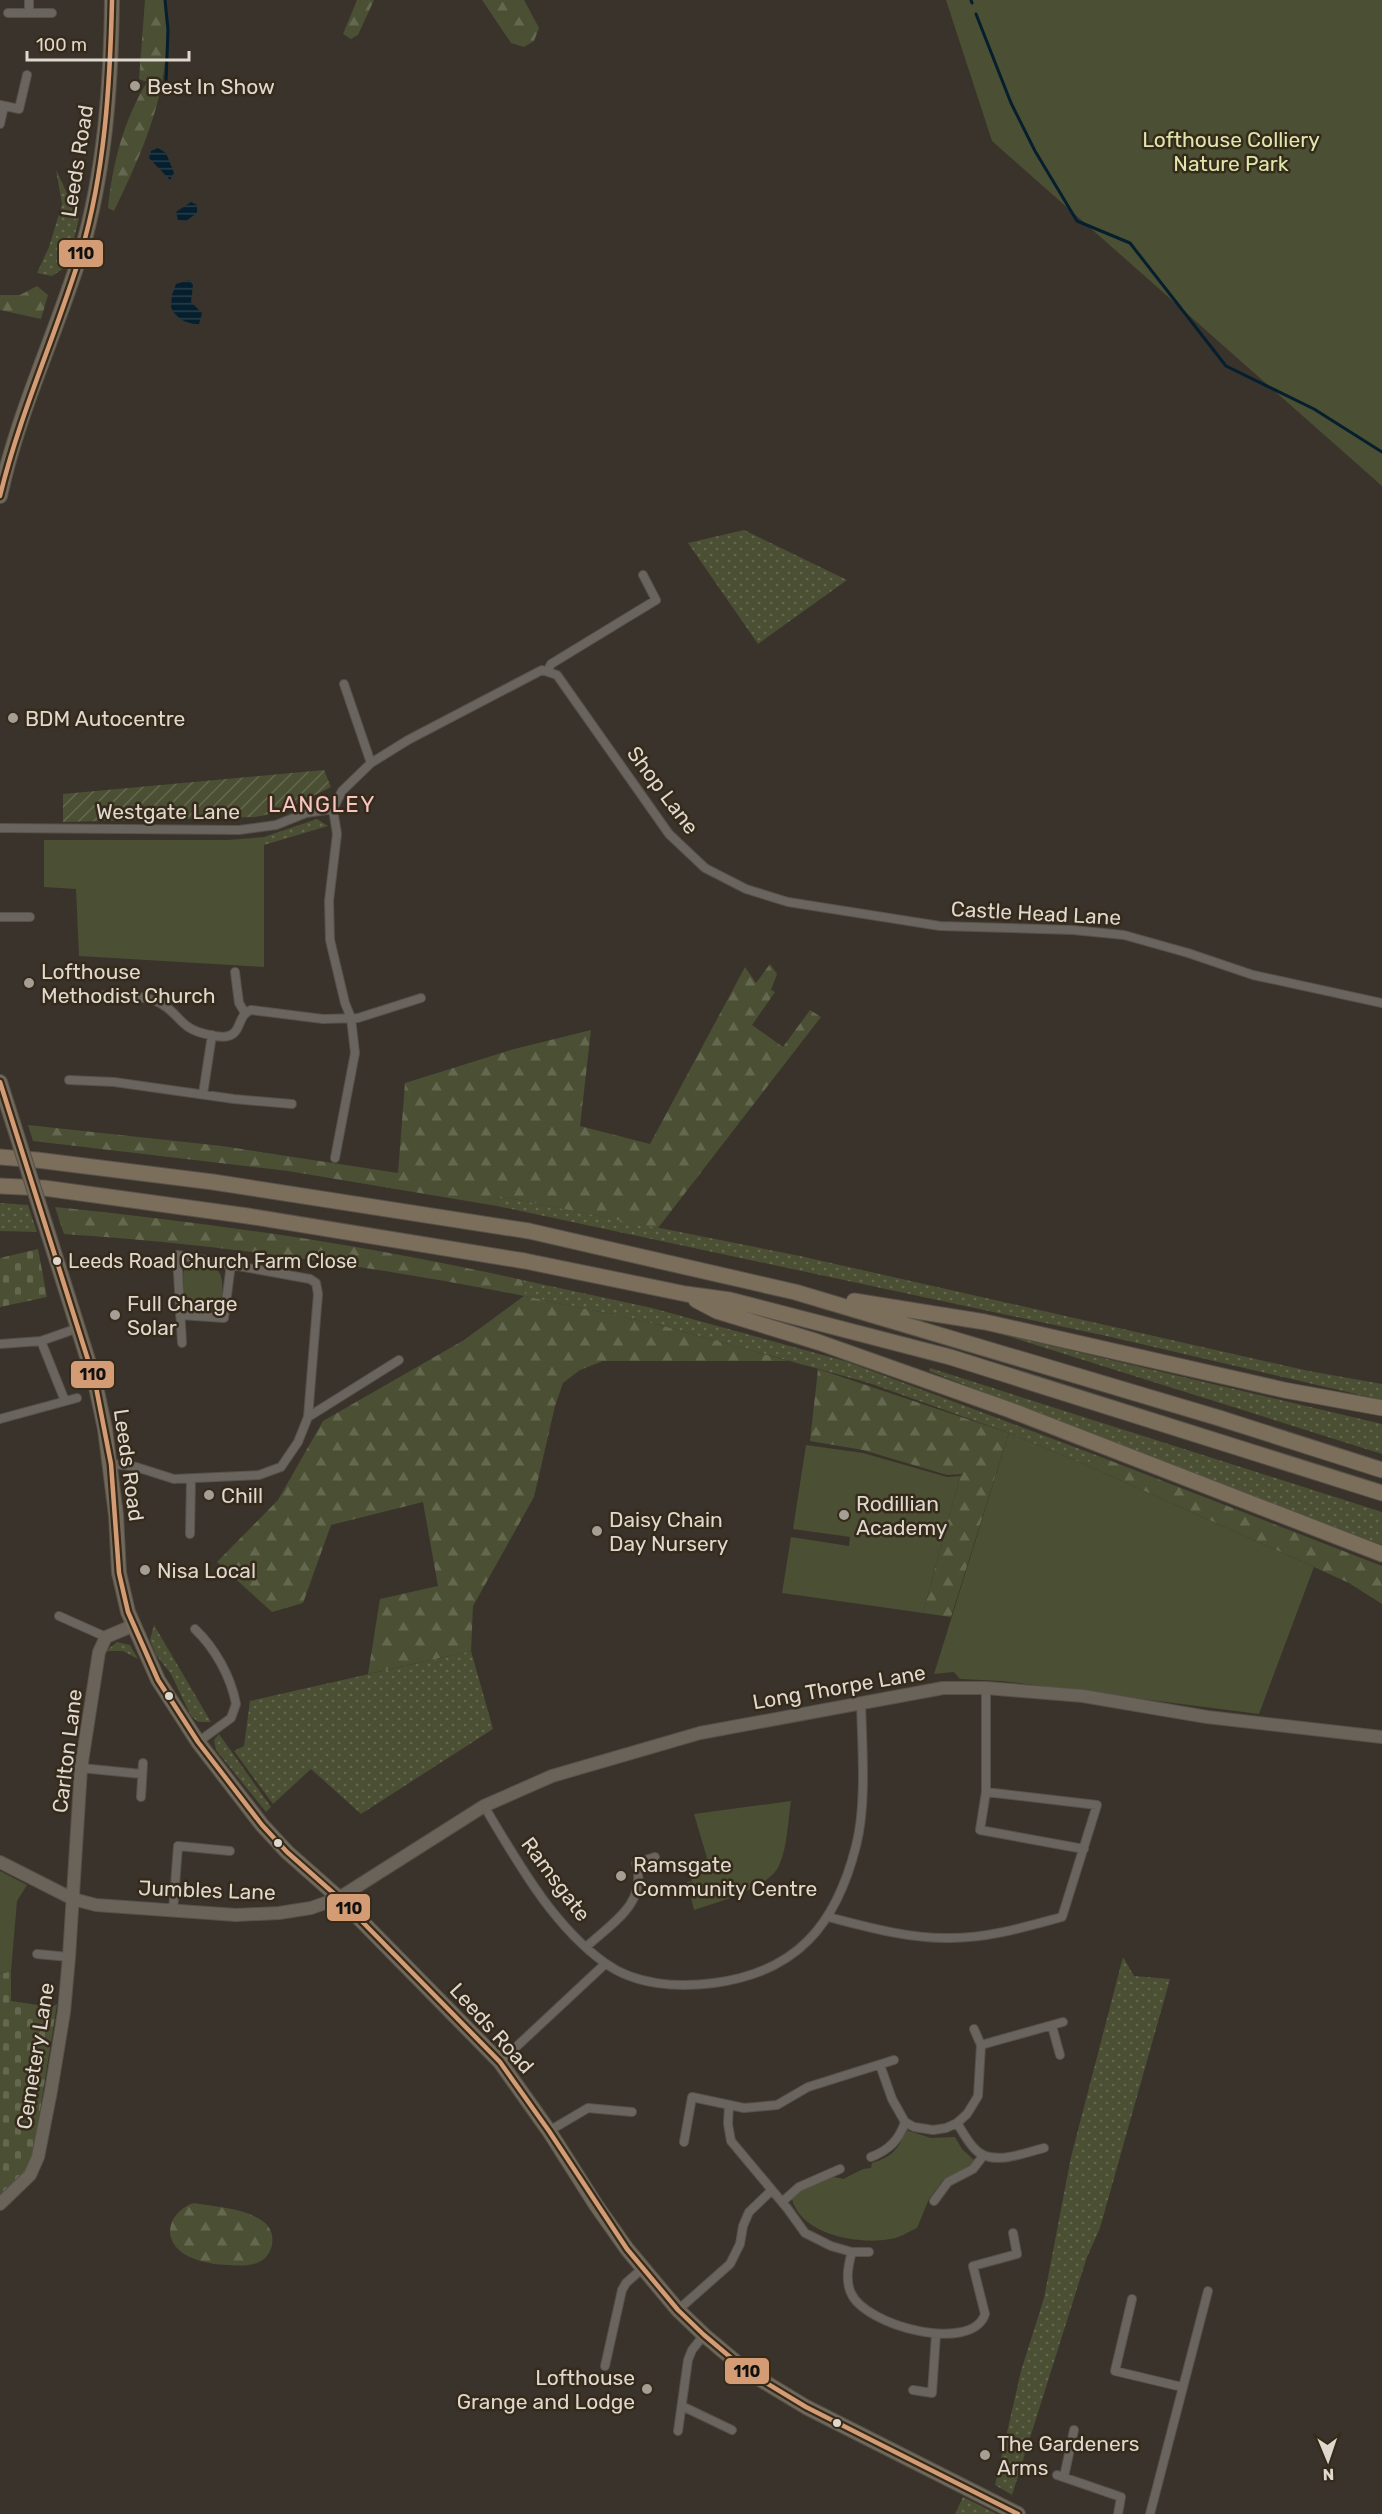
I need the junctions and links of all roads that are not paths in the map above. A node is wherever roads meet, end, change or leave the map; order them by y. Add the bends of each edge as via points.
1 (29, 0) edge
2 (112, 0) edge
3 (8, 13) dead end
4 (29, 13) junction
5 (52, 13) dead end
6 (27, 75) dead end
7 (2, 106) edge
8 (0, 124) edge
9 (0, 496) edge
10 (643, 575) dead end
11 (548, 670) junction
12 (344, 684) dead end
13 (371, 763) junction
14 (333, 809) junction
15 (0, 828) edge
16 (788, 902) joint
17 (0, 917) edge
18 (30, 917) dead end
19 (235, 972) dead end
20 (105, 995) dead end
21 (422, 998) dead end
22 (1382, 1003) edge
23 (245, 1013) junction
24 (351, 1018) junction
25 (212, 1035) junction
26 (69, 1080) dead end
27 (0, 1082) edge
28 (203, 1094) junction
29 (292, 1104) dead end
30 (0, 1158) edge
31 (335, 1158) dead end
32 (0, 1186) edge
33 (231, 1264) junction
34 (795, 1292) junction
35 (686, 1294) junction
36 (180, 1316) junction
37 (78, 1328) junction
38 (41, 1341) junction
39 (182, 1343) dead end
40 (0, 1344) edge
41 (399, 1360) dead end
42 (1284, 1390) junction
43 (77, 1398) dead end
44 (65, 1401) junction
45 (1382, 1408) edge
46 (308, 1417) junction
47 (1382, 1418) edge
48 (0, 1419) edge
49 (111, 1464) junction
50 (1382, 1470) edge
51 (191, 1479) junction
52 (1382, 1493) edge
53 (190, 1534) dead end
54 (1382, 1554) edge
55 (59, 1616) dead end
56 (132, 1626) junction
57 (195, 1629) dead end
58 (106, 1637) junction
59 (986, 1688) junction
60 (861, 1702) junction
61 (1382, 1737) edge
62 (198, 1742) junction
63 (143, 1762) dead end
64 (81, 1768) junction
65 (142, 1774) junction
66 (986, 1792) junction
67 (141, 1797) dead end
68 (484, 1806) junction
69 (1083, 1849) junction
70 (230, 1851) dead end
71 (655, 1857) dead end
72 (0, 1862) edge
73 (339, 1898) junction
74 (73, 1899) junction
75 (173, 1911) junction
76 (828, 1917) junction
77 (586, 1947) junction
78 (37, 1954) dead end
79 (69, 1957) junction
80 (605, 1964) junction
81 (1063, 2022) dead end
82 (1052, 2026) junction
83 (974, 2029) dead end
84 (981, 2045) junction
85 (1060, 2055) dead end
86 (894, 2060) dead end
87 (500, 2062) junction
88 (880, 2065) junction
89 (729, 2105) junction
90 (632, 2112) dead end
91 (905, 2121) junction
92 (957, 2123) junction
93 (549, 2131) junction
94 (684, 2142) dead end
95 (1044, 2148) dead end
96 (983, 2156) junction
97 (870, 2157) dead end
98 (840, 2169) dead end
99 (772, 2190) junction
100 (934, 2201) dead end
101 (782, 2202) junction
102 (0, 2204) edge
103 (1012, 2233) dead end
104 (852, 2252) junction
105 (869, 2252) dead end
106 (642, 2268) junction
107 (1208, 2291) dead end
108 (1132, 2299) dead end
109 (678, 2310) junction
110 (936, 2334) junction
111 (704, 2335) junction
112 (605, 2366) dead end
113 (1182, 2387) junction
114 (913, 2390) dead end
115 (682, 2406) junction
116 (732, 2430) dead end
117 (1074, 2430) dead end
118 (678, 2431) dead end
119 (1018, 2514) edge
120 (1118, 2514) edge
121 (1150, 2514) edge

1 - 4 street
2 - 9 main road, Leeds Road via 107,112 92,210
3 - 4 street
4 - 5 street
6 - 7 street via 19,109
7 - 8 street
10 - 11 street via 656,600 551,664
11 - 13 street via 537,671
11 - 16 street, Shop Lane via 557,675 669,834 705,868 746,889
12 - 13 street
13 - 14 street via 342,791
14 - 15 street, Westgate Lane via 306,813 276,825 239,830
14 - 24 street via 337,834 329,901 330,940
16 - 22 street, Castle Head Lane via 940,926 1124,935 1253,975
17 - 18 street
19 - 23 street via 239,1003
20 - 25 street via 149,998 162,1004 188,1028
21 - 24 street
23 - 24 street via 255,1010 323,1019
23 - 25 street via 234,1034
24 - 31 street via 355,1053
25 - 28 street
26 - 28 street
27 - 37 main road, Leeds Road, bridge
28 - 29 street
30 - 34 highway via 213,1182 529,1231
32 - 35 highway via 44,1188 260,1218 525,1261
33 - 36 street via 224,1318
33 - 36 street via 177,1255
33 - 46 street via 316,1283
34 - 42 highway via 985,1322
34 - 50 highway via 1208,1414
35 - 52 highway via 730,1300 950,1357
35 - 54 highway via 717,1311 1010,1410
36 - 39 street
37 - 38 street
37 - 49 main road, Leeds Road via 95,1382
38 - 40 street
38 - 44 street
41 - 46 street
42 - 45 highway
42 - 47 highway
43 - 44 street
44 - 48 street
46 - 51 street via 298,1442 281,1467 259,1475
49 - 51 street via 133,1466 174,1479
49 - 56 main road, Leeds Road via 119,1573
51 - 53 street
55 - 58 street
56 - 58 main road
56 - 62 main road, Leeds Road via 158,1680
57 - 62 street via 209,1642 220,1662 236,1704 231,1718
58 - 64 main road, Carlton Lane via 99,1652
59 - 60 main road, Long Thorpe Lane via 943,1688
59 - 61 main road, Long Thorpe Lane via 1083,1696 1208,1717
59 - 66 street
60 - 68 main road, Long Thorpe Lane via 677,1738 552,1776
60 - 76 street, Ramsgate via 863,1782 857,1845
62 - 73 main road, Leeds Road via 262,1825
63 - 65 street
64 - 65 street
64 - 74 main road, Carlton Lane
65 - 67 street
66 - 69 street via 980,1830
66 - 69 street via 1097,1806
68 - 73 main road, Long Thorpe Lane
68 - 77 street, Ramsgate via 552,1909
69 - 76 street via 1062,1917 1005,1933 949,1938 885,1931
70 - 75 street via 178,1846
71 - 77 street via 636,1863 640,1881 635,1899
72 - 74 main road, Jumbles Lane
73 - 75 main road, Jumbles Lane via 279,1913
73 - 87 main road, Leeds Road
74 - 75 main road, Jumbles Lane via 96,1905
74 - 79 main road, Cemetery Lane
76 - 80 street, Ramsgate via 800,1950 778,1965 728,1981 693,1985 651,1982 627,1976
77 - 80 street, Ramsgate
78 - 79 street
79 - 102 main road, Cemetery Lane via 62,2023 38,2157 30,2175
80 - 87 street
81 - 82 street
82 - 84 street
82 - 85 street
83 - 84 street
84 - 92 street via 978,2096
86 - 88 street
87 - 93 main road, Leeds Road
88 - 89 street via 808,2087 777,2105
88 - 91 street
89 - 94 street via 692,2097
89 - 99 street via 731,2141
90 - 93 street via 588,2108
91 - 92 street via 933,2130
91 - 97 street via 899,2138
92 - 96 street
93 - 106 main road, Leeds Road
95 - 96 street via 998,2158
96 - 100 street via 972,2169 948,2182
98 - 101 street via 799,2187
99 - 101 street
99 - 109 street via 749,2212 730,2264
101 - 104 street via 805,2233
103 - 110 street via 1017,2254 973,2266 985,2314 982,2322 978,2327
104 - 105 street
104 - 110 street via 847,2277 850,2293 858,2305 890,2323
106 - 109 main road, Leeds Road
106 - 112 street via 622,2290
107 - 113 street
108 - 113 street via 1115,2371
109 - 111 main road, Leeds Road
110 - 114 street via 932,2393
111 - 115 street via 688,2360
111 - 119 main road, Leeds Road via 748,2372 806,2407
113 - 121 street
115 - 116 street
115 - 118 street
117 - 120 street via 1060,2476 1120,2497

